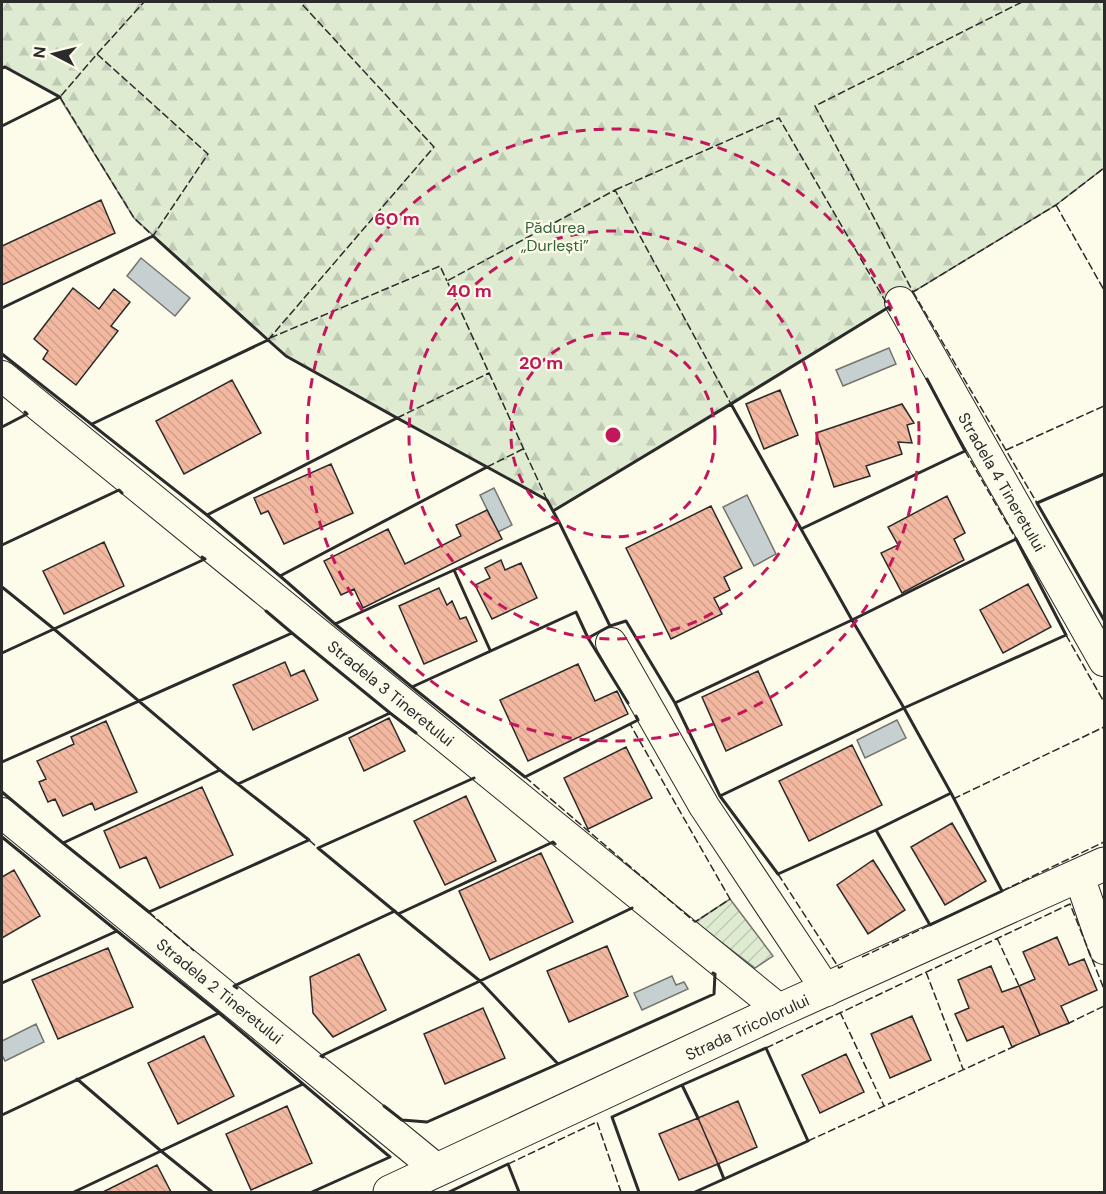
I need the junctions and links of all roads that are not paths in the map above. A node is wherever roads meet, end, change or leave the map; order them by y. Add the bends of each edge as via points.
1 (900, 302) dead end
2 (2, 376) edge
3 (611, 642) dead end
4 (1104, 661) edge
5 (2, 813) edge
6 (1092, 870) edge
7 (1104, 949) edge
8 (827, 991) junction
9 (780, 1011) junction
10 (438, 1170) junction
11 (390, 1192) edge

1 - 4 street, Stradela 4 Tineretului
2 - 9 street, Stradela 3 Tineretului
3 - 8 street via 704,806
5 - 10 street, Stradela 2 Tineretului
6 - 7 street
6 - 8 street, Strada Tricolorului
8 - 9 street, Strada Tricolorului
9 - 10 street, Strada Tricolorului
10 - 11 street, Strada Tricolorului

